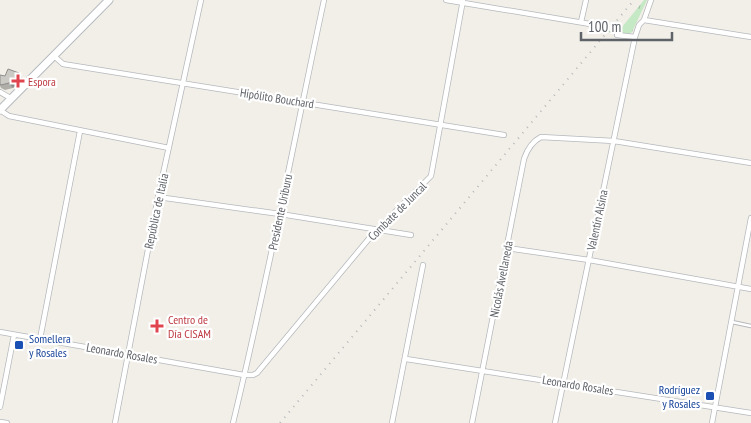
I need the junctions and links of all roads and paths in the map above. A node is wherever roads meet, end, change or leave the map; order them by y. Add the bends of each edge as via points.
1 (109, 0) edge
2 (201, 0) edge
3 (324, 0) edge
4 (446, 0) edge
5 (586, 0) edge
6 (651, 0) edge
7 (462, 1) edge
8 (644, 20) junction
9 (581, 22) junction
10 (596, 25) joint
11 (617, 35) joint
12 (635, 37) junction
13 (751, 37) edge
14 (54, 56) junction
15 (184, 84) junction
16 (0, 92) edge
17 (12, 98) junction
18 (302, 102) junction
19 (0, 110) edge
20 (440, 124) junction
21 (80, 131) junction
22 (504, 135) dead end
23 (614, 141) junction
24 (169, 148) junction
25 (751, 163) edge
26 (158, 197) junction
27 (280, 214) junction
28 (751, 218) edge
29 (378, 230) junction
30 (411, 235) dead end
31 (507, 248) junction
32 (589, 260) junction
33 (423, 265) dead end
34 (738, 287) junction
35 (751, 289) edge
36 (732, 322) junction
37 (751, 326) edge
38 (0, 332) edge
39 (14, 335) junction
40 (40, 339) junction
41 (128, 354) junction
42 (406, 359) junction
43 (483, 370) junction
44 (244, 375) junction
45 (564, 383) junction
46 (0, 407) edge
47 (715, 407) junction
48 (751, 413) edge
49 (0, 422) edge
50 (7, 423) edge
51 (115, 423) edge
52 (233, 423) edge
53 (392, 423) edge
54 (472, 423) edge
55 (555, 423) edge
56 (712, 423) edge

1 - 14 main road
2 - 15 street, República de Italia
3 - 18 street, Presidente Uriburu
4 - 7 street
5 - 9 street
6 - 8 street, Valentín Alsina
7 - 9 street
7 - 20 street, Combate de Juncal
8 - 12 street, Valentín Alsina
8 - 13 street
9 - 10 street
10 - 11 path
11 - 12 street
12 - 23 street, Valentín Alsina
14 - 15 street, Hipólito Bouchard via 63,64
14 - 17 main road
15 - 18 street, Hipólito Bouchard
15 - 24 street, República de Italia
16 - 17 street
17 - 19 main road
18 - 20 street, Hipólito Bouchard
18 - 27 street, Presidente Uriburu
19 - 21 street via 9,116
20 - 22 street, Hipólito Bouchard
20 - 29 street, Combate de Juncal via 431,176
21 - 24 street
21 - 40 street
23 - 25 street
23 - 31 street, Nicolás Avellaneda via 541,137 534,141 524,159
23 - 32 street, Valentín Alsina
24 - 26 street, República de Italia
26 - 27 street
26 - 41 street, República de Italia
27 - 29 street
27 - 44 street, Presidente Uriburu
28 - 34 street
29 - 30 street
29 - 44 street, Combate de Juncal via 259,371
31 - 32 street
31 - 43 street, Nicolás Avellaneda
32 - 34 street
32 - 45 street, Valentín Alsina
33 - 42 street
34 - 35 street
34 - 36 street
36 - 37 lane
36 - 47 street
38 - 39 street, Leonardo Rosales
39 - 40 street, Leonardo Rosales
39 - 46 street
40 - 41 street, Leonardo Rosales
41 - 44 street, Leonardo Rosales
41 - 51 street, República de Italia
42 - 43 street, Leonardo Rosales
42 - 53 street
43 - 45 street, Leonardo Rosales
43 - 54 street, Nicolás Avellaneda
44 - 52 street, Presidente Uriburu
45 - 47 street, Leonardo Rosales
45 - 55 street, Valentín Alsina
47 - 48 street, Leonardo Rosales
47 - 56 street
49 - 50 street

